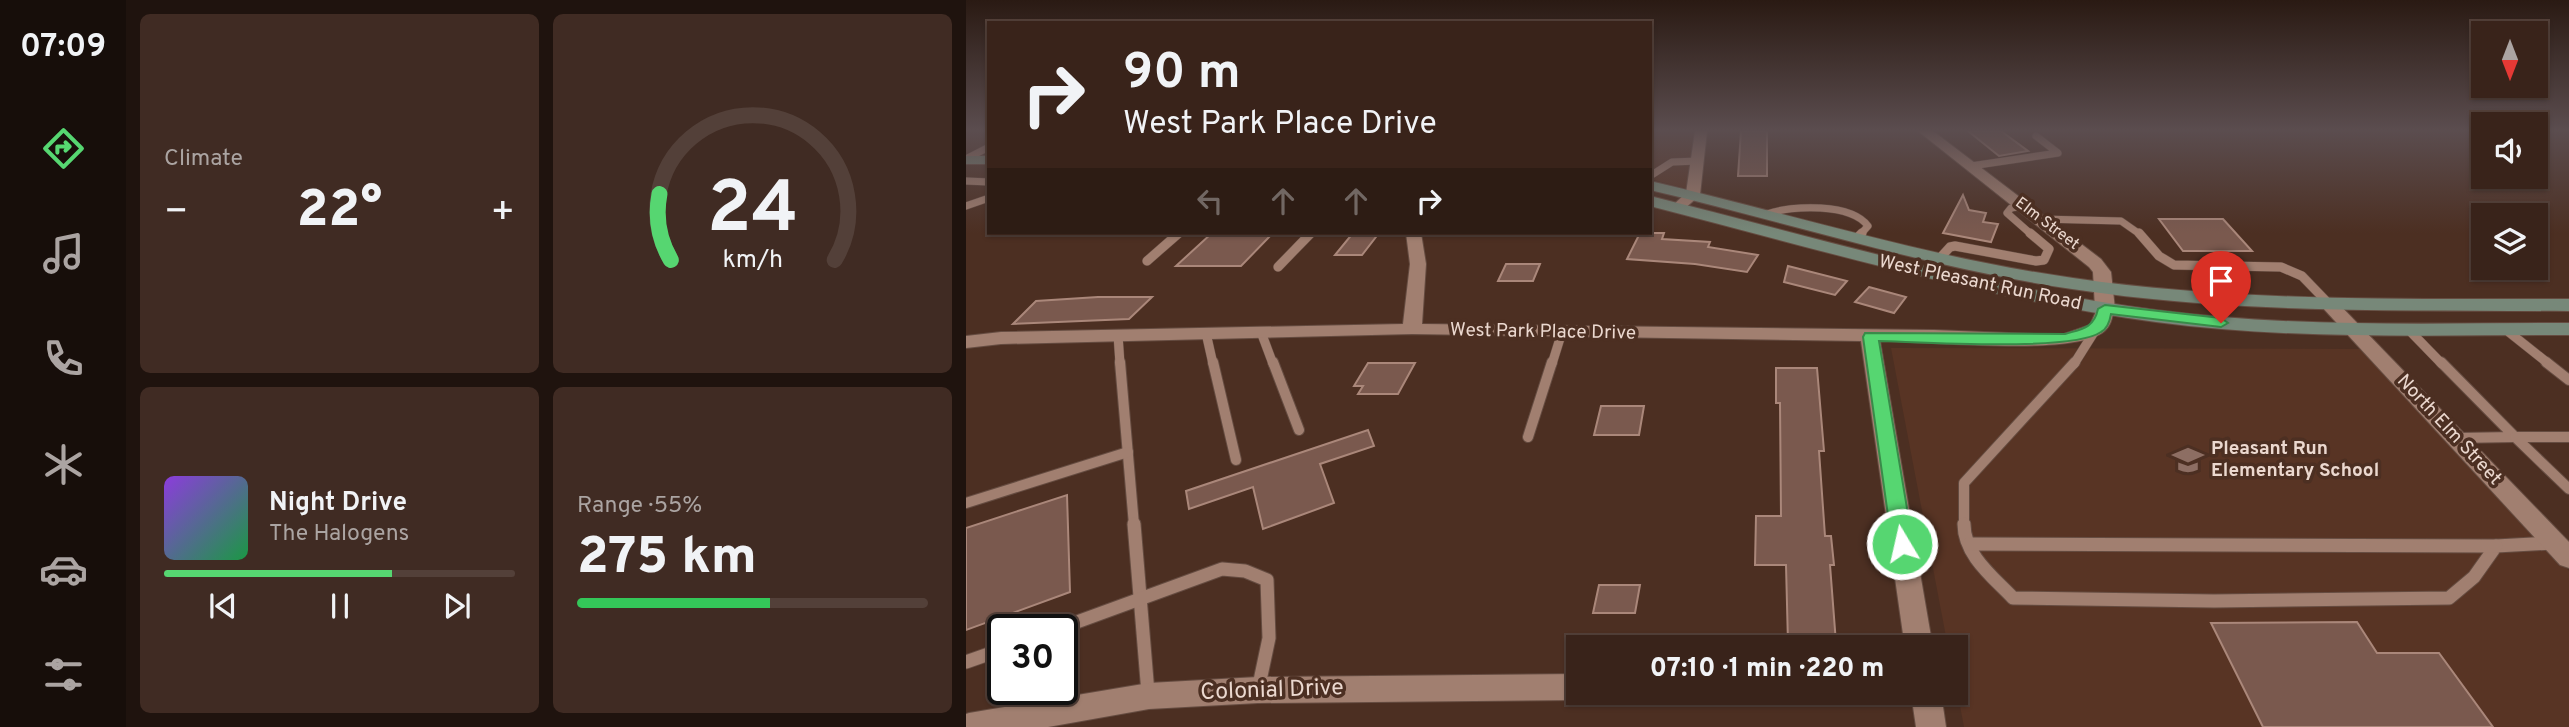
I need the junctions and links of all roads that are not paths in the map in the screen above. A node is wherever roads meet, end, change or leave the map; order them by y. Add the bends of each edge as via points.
1 (1697, 165) edge
2 (1978, 165) edge
3 (1971, 166) joint
4 (966, 171) edge
5 (987, 171) edge
6 (966, 181) edge
7 (987, 181) edge
8 (1652, 185) edge
9 (1693, 195) junction
10 (987, 199) edge
11 (1652, 202) edge
12 (966, 206) edge
13 (2024, 206) junction
14 (1677, 208) junction
15 (2041, 219) junction
16 (1177, 235) edge
17 (1309, 235) edge
18 (1413, 235) edge
19 (2074, 244) junction
20 (2049, 249) junction
21 (1940, 258) junction
22 (1147, 261) dead end
23 (1278, 267) dead end
24 (2104, 288) junction
25 (2328, 303) junction
26 (2569, 305) edge
27 (2105, 309) junction
28 (2504, 328) junction
29 (1412, 329) junction
30 (2096, 329) junction
31 (2408, 329) junction
32 (2569, 329) edge
33 (2354, 330) junction
34 (1261, 332) junction
35 (1562, 332) junction
36 (1206, 333) junction
37 (1118, 335) junction
38 (1870, 337) junction
39 (966, 342) edge
40 (2569, 380) edge
41 (1299, 430) dead end
42 (1528, 437) dead end
43 (2515, 437) junction
44 (2569, 437) edge
45 (2457, 438) junction
46 (1128, 452) junction
47 (1236, 460) dead end
48 (2569, 489) edge
49 (966, 503) edge
50 (1969, 544) junction
51 (2496, 546) junction
52 (2562, 551) edge
53 (1141, 599) junction
54 (1078, 622) edge
55 (1917, 635) edge
56 (987, 655) edge
57 (966, 662) edge
58 (1566, 687) edge
59 (1258, 690) junction
60 (1149, 696) junction
61 (1928, 705) edge
62 (969, 727) edge
63 (1931, 727) edge

1 - 9 street
2 - 3 lane
3 - 13 street, Elm Street
4 - 5 main road
6 - 7 lane
8 - 9 main road, West Pleasant Run Road
9 - 14 street
9 - 21 main road, West Pleasant Run Road
10 - 12 lane
11 - 14 main road, West Pleasant Run Road
13 - 15 street, Elm Street
13 - 20 lane via 2007,213
14 - 27 main road, West Pleasant Run Road via 1905,269
15 - 19 street, Elm Street
15 - 25 lane via 2130,224 2159,259 2174,265 2295,270
16 - 22 lane
17 - 23 lane
18 - 29 street via 1418,264
19 - 20 lane
19 - 24 street, Elm Street via 2102,272
20 - 21 lane via 2044,260 2036,261 1955,246
21 - 24 main road, West Pleasant Run Road
24 - 25 main road, West Pleasant Run Road
24 - 27 street, Elm Street
25 - 26 main road, West Pleasant Run Road
25 - 33 street, North Elm Street
27 - 30 street
27 - 33 main road, West Pleasant Run Road via 2221,323
28 - 31 main road, West Pleasant Run Road
28 - 32 main road, West Pleasant Run Road
28 - 40 lane
29 - 34 street, West Park Place Drive
29 - 35 street, West Park Place Drive
30 - 38 street, West Park Place Drive via 2066,339
30 - 50 lane via 2080,356 1964,484 1964,532
31 - 33 main road, West Pleasant Run Road
31 - 43 lane
33 - 45 street, North Elm Street
34 - 36 street, West Park Place Drive
34 - 41 lane
35 - 38 street, West Park Place Drive
35 - 42 lane
36 - 37 street, West Park Place Drive
36 - 47 lane
37 - 39 street, West Park Place Drive
37 - 46 lane
38 - 55 street
43 - 44 lane
43 - 45 lane
43 - 48 lane
45 - 52 street, North Elm Street
46 - 49 lane
46 - 53 lane
50 - 51 lane
50 - 51 lane via 1975,559 2013,598 2214,601 2449,598 2474,577
51 - 52 lane
53 - 54 lane
53 - 59 lane via 1222,569 1245,570 1267,580 1269,638
53 - 60 lane
56 - 57 lane
58 - 59 street, Colonial Drive
59 - 60 street, Colonial Drive
60 - 62 street, Colonial Drive
61 - 63 street

